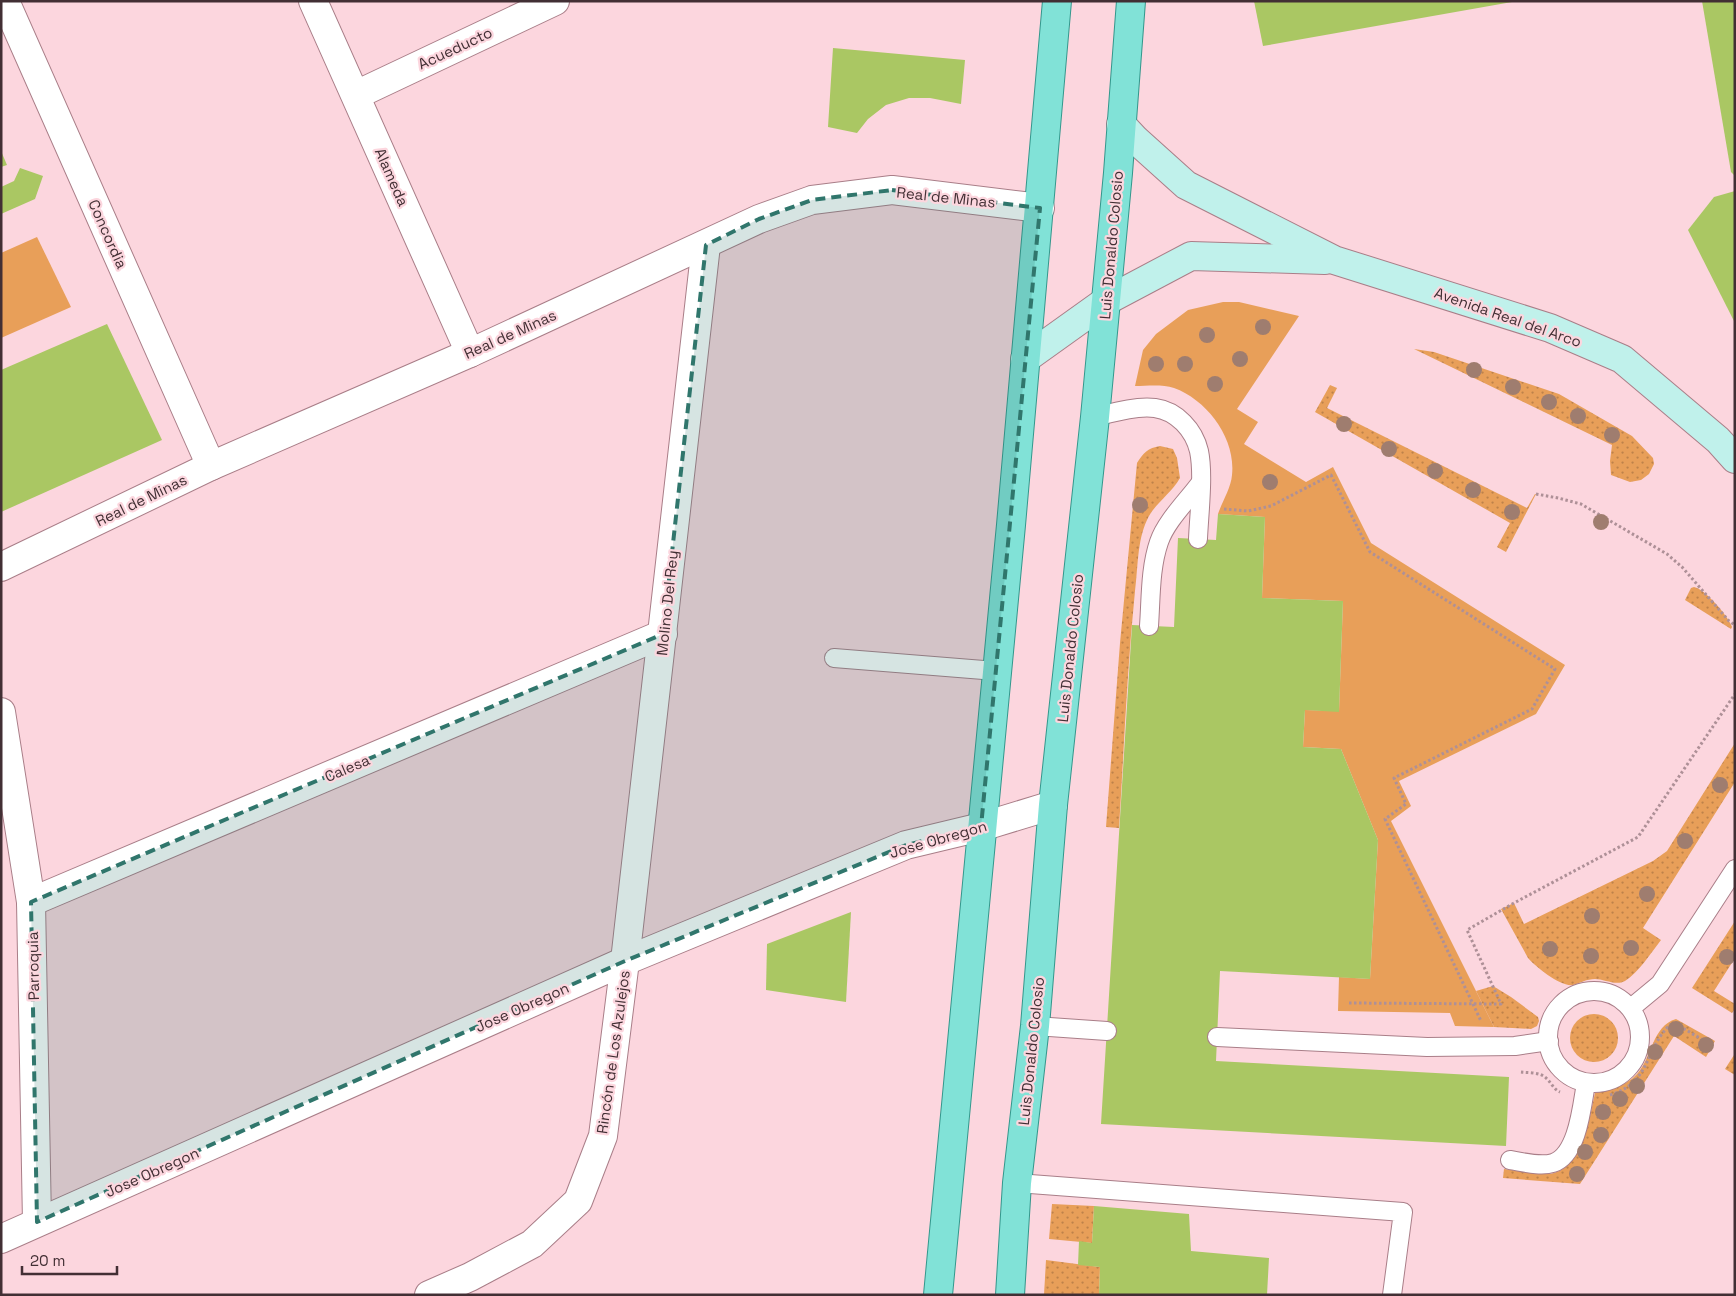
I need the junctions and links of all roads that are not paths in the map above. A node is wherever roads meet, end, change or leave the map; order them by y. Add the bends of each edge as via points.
1 (5, 1) edge
2 (313, 1) edge
3 (555, 1) edge
4 (1058, 1) edge
5 (1131, 1) edge
6 (356, 95) junction
7 (1122, 124) junction
8 (1040, 208) junction
9 (706, 244) junction
10 (1334, 260) junction
11 (1106, 300) junction
12 (470, 353) junction
13 (1025, 359) junction
14 (1095, 416) junction
15 (1735, 459) edge
16 (211, 466) junction
17 (1200, 482) junction
18 (1198, 539) dead end
19 (1, 566) edge
20 (1149, 626) dead end
21 (663, 634) junction
22 (834, 658) dead end
23 (996, 671) junction
24 (1, 712) edge
25 (1053, 805) junction
26 (981, 827) junction
27 (1735, 869) edge
28 (32, 902) junction
29 (625, 961) junction
30 (1631, 1008) junction
31 (1035, 1026) junction
32 (1107, 1031) dead end
33 (1217, 1037) dead end
34 (1548, 1041) junction
35 (1585, 1091) junction
36 (1510, 1160) dead end
37 (1017, 1183) junction
38 (37, 1222) junction
39 (1, 1239) edge
40 (429, 1295) edge
41 (938, 1295) edge
42 (1010, 1295) edge
43 (1392, 1295) edge

1 - 16 street, Concordia
2 - 6 street, Alameda
3 - 6 street, Acueducto
4 - 8 main road
5 - 7 main road, Luis Donaldo Colosio
6 - 12 street, Alameda
7 - 10 street, Avenida Real del Arco via 1186,185
7 - 11 main road, Luis Donaldo Colosio
8 - 9 street, Real de Minas via 892,190 812,200 759,219
8 - 13 main road
9 - 12 street, Real de Minas
9 - 21 street, Molino Del Rey
10 - 11 street, Avenida Real del Arco via 1191,256
10 - 15 street, Avenida Real del Arco via 1550,328 1622,359 1718,440
11 - 13 street, Avenida Real del Arco
11 - 14 main road, Luis Donaldo Colosio
12 - 16 street, Real de Minas
13 - 23 main road
14 - 17 lane via 1133,408 1156,408 1177,416 1190,430 1199,451
14 - 25 main road, Luis Donaldo Colosio
16 - 19 street, Real de Minas
17 - 18 lane
17 - 20 lane via 1159,540 1154,560
21 - 28 street, Calesa
21 - 29 street, Molino Del Rey
22 - 23 lane
23 - 26 main road
24 - 28 street, Parroquia
25 - 26 street, Jose Obregon
25 - 31 main road, Luis Donaldo Colosio
26 - 29 street, Jose Obregon via 906,845
26 - 41 main road
27 - 30 lane via 1660,984
28 - 38 street, Parroquia
29 - 38 street, Jose Obregon
29 - 40 street, Rincón de Los Azulejos via 603,1136 578,1201 532,1244
30 - 34 lane via 1606,992 1589,991 1574,995 1552,1018
30 - 35 lane via 1639,1027 1640,1046 1634,1061 1624,1073
31 - 32 lane
31 - 37 main road, Luis Donaldo Colosio
33 - 34 lane via 1427,1047 1515,1046
34 - 35 lane via 1557,1065
35 - 36 lane via 1576,1134 1564,1156 1553,1163
37 - 42 main road, Luis Donaldo Colosio
37 - 43 lane via 1403,1212
38 - 39 street, Jose Obregon

